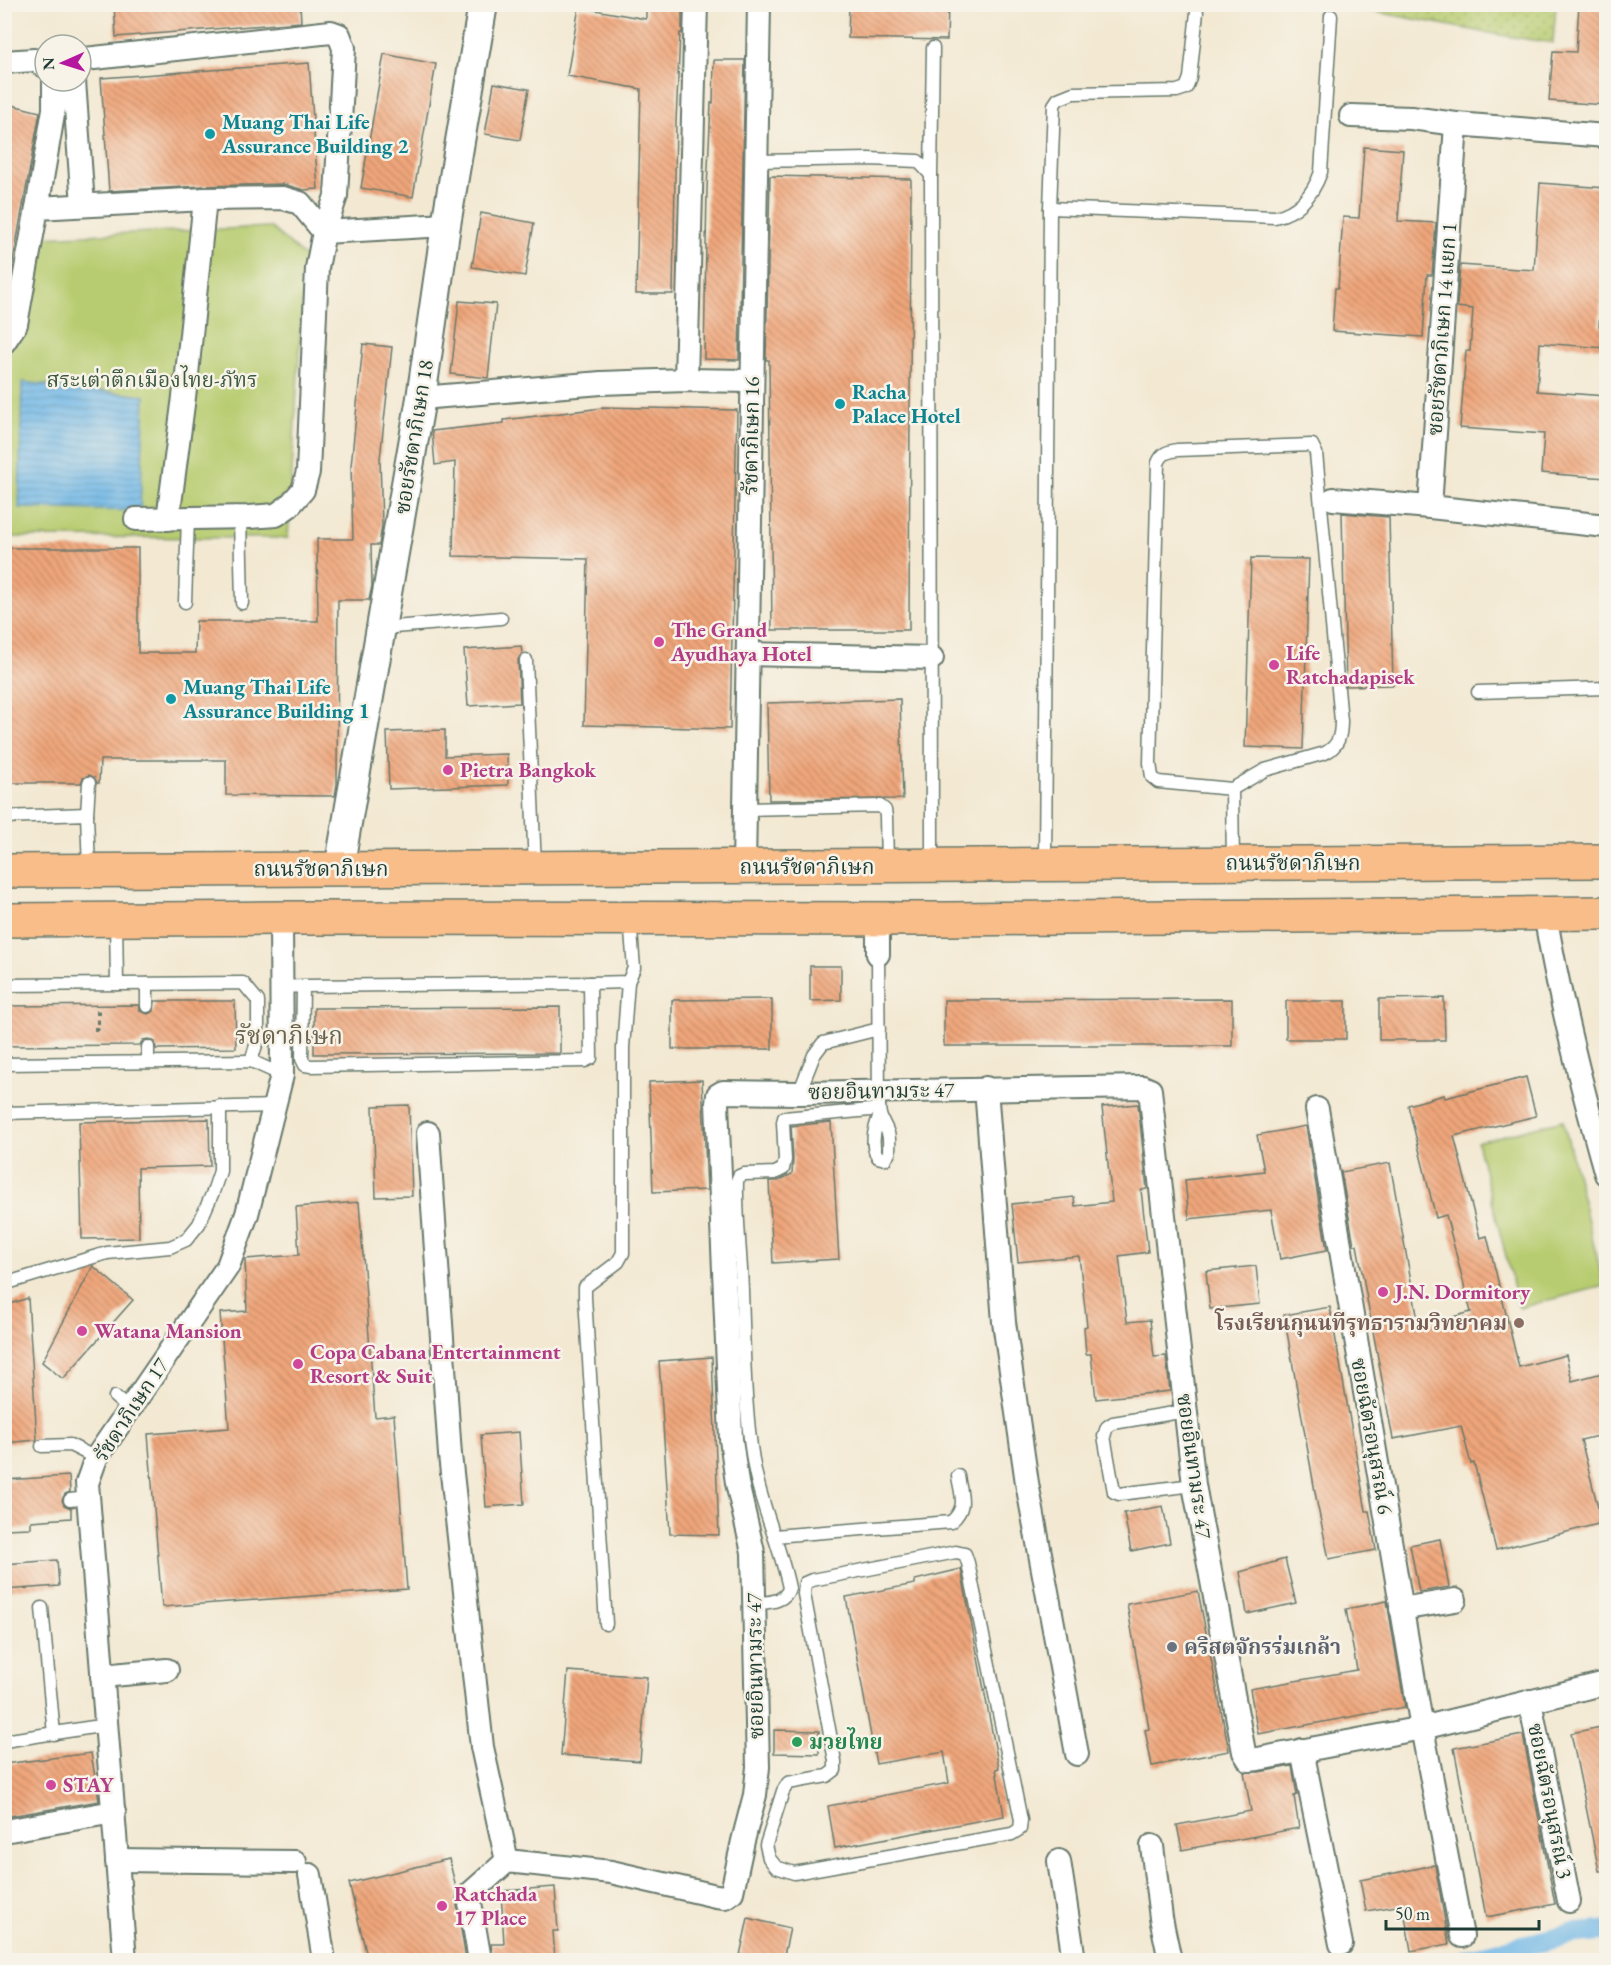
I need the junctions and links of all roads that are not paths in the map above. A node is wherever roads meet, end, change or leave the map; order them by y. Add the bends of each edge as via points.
1 (483, 4) edge
2 (696, 4) edge
3 (759, 4) edge
4 (1197, 12) dead end
5 (1331, 16) dead end
6 (933, 48) dead end
7 (93, 58) edge
8 (33, 60) edge
9 (4, 63) edge
10 (54, 93) edge
11 (75, 93) edge
12 (1351, 116) dead end
13 (1456, 124) junction
14 (1606, 136) edge
15 (756, 161) junction
16 (931, 175) junction
17 (205, 199) junction
18 (83, 205) junction
19 (37, 208) junction
20 (1050, 208) junction
21 (446, 225) junction
22 (324, 232) junction
23 (4, 342) edge
24 (686, 380) junction
25 (752, 381) junction
26 (421, 398) junction
27 (1333, 499) dead end
28 (1430, 507) junction
29 (240, 518) junction
30 (135, 519) dead end
31 (178, 519) junction
32 (1606, 526) edge
33 (1606, 533) edge
34 (185, 603) dead end
35 (242, 603) dead end
36 (501, 618) dead end
37 (382, 628) junction
38 (747, 654) junction
39 (932, 658) junction
40 (526, 660) dead end
41 (1606, 688) edge
42 (1478, 692) dead end
43 (88, 783) dead end
44 (1232, 789) junction
45 (745, 809) junction
46 (87, 814) junction
47 (4, 817) edge
48 (1606, 861) edge
49 (1233, 864) junction
50 (1045, 865) junction
51 (887, 866) junction
52 (932, 866) junction
53 (744, 867) junction
54 (535, 868) junction
55 (339, 869) junction
56 (5, 871) edge
57 (89, 871) junction
58 (1545, 914) junction
59 (1606, 914) edge
60 (281, 918) junction
61 (8, 919) edge
62 (116, 919) junction
63 (630, 919) junction
64 (878, 919) junction
65 (878, 954) joint
66 (590, 982) junction
67 (628, 982) junction
68 (117, 984) junction
69 (147, 984) junction
70 (4, 985) edge
71 (292, 986) junction
72 (147, 1006) dead end
73 (879, 1029) junction
74 (148, 1047) dead end
75 (251, 1061) junction
76 (148, 1062) junction
77 (4, 1064) edge
78 (282, 1075) junction
79 (986, 1088) junction
80 (799, 1093) junction
81 (879, 1105) junction
82 (276, 1106) junction
83 (220, 1107) junction
84 (1317, 1109) dead end
85 (4, 1113) edge
86 (428, 1133) dead end
87 (1606, 1174) edge
88 (4, 1284) edge
89 (1186, 1411) junction
90 (42, 1446) dead end
91 (96, 1458) junction
92 (958, 1476) dead end
93 (1194, 1485) junction
94 (774, 1536) junction
95 (1455, 1600) dead end
96 (754, 1604) junction
97 (42, 1608) dead end
98 (1401, 1609) junction
99 (606, 1624) dead end
100 (167, 1670) dead end
101 (102, 1676) junction
102 (1606, 1683) edge
103 (1530, 1701) junction
104 (106, 1725) junction
105 (1422, 1728) junction
106 (54, 1734) junction
107 (4, 1741) edge
108 (1302, 1750) junction
109 (1077, 1754) dead end
110 (114, 1812) junction
111 (750, 1813) junction
112 (774, 1817) junction
113 (4, 1831) edge
114 (743, 1840) junction
115 (766, 1845) junction
116 (1152, 1846) dead end
117 (117, 1860) junction
118 (507, 1862) junction
119 (1059, 1862) dead end
120 (1569, 1901) dead end
121 (1462, 1936) dead end
122 (1341, 1944) dead end
123 (125, 1960) edge
124 (324, 1960) edge
125 (480, 1960) edge
126 (1074, 1960) edge
127 (1170, 1960) edge

1 - 21 street, ซอยรัชดาภิเษก 18
2 - 24 street
3 - 15 street, รัชดาภิเษก 16
4 - 20 lane via 1186,88 1072,93 1058,99 1054,105
5 - 20 lane via 1321,172 1312,192 1298,207 1275,218
6 - 16 lane
7 - 22 street via 331,32 339,35 344,48 336,196
8 - 9 street
10 - 19 street
11 - 18 street
12 - 13 street
13 - 14 street
13 - 28 street, ซอยรัชดาภิเษก 14 แยก 1
15 - 16 lane via 918,162
15 - 25 street, รัชดาภิเษก 16
16 - 39 lane
17 - 18 street
17 - 22 street via 283,198 300,203
17 - 31 street via 187,374
18 - 19 street
19 - 23 street via 16,324
20 - 50 lane
21 - 22 street
21 - 26 street, ซอยรัชดาภิเษก 18
22 - 29 street via 317,268 308,472 303,490 276,515
24 - 25 street
24 - 26 street
25 - 38 street, รัชดาภิเษก 16
26 - 37 street, ซอยรัชดาภิเษก 18
27 - 28 street
28 - 32 street
29 - 31 street
29 - 35 lane
30 - 31 street
31 - 34 lane
32 - 33 street
36 - 37 lane
37 - 55 street, ซอยรัชดาภิเษก 18
38 - 39 street
38 - 45 street, รัชดาภิเษก 16
39 - 52 lane
40 - 54 lane
41 - 42 lane
43 - 46 lane
44 - 44 lane via 1158,782 1150,770 1158,463 1166,452 1177,450 1312,445 1317,460 1341,734 1325,753 1265,770
44 - 49 lane
45 - 51 lane via 880,806 886,817
45 - 53 street, รัชดาภิเษก 16
46 - 47 lane
46 - 57 lane
48 - 49 main road, ถนนรัชดาภิเษก
49 - 50 main road, ถนนรัชดาภิเษก
50 - 52 main road, ถนนรัชดาภิเษก
51 - 52 main road, ถนนรัชดาภิเษก
51 - 53 main road, ถนนรัชดาภิเษก
53 - 54 main road, ถนนรัชดาภิเษก
54 - 55 main road, ถนนรัชดาภิเษก
55 - 57 main road, ถนนรัชดาภิเษก
56 - 57 main road, ถนนรัชดาภิเษก
58 - 59 main road
58 - 64 main road
58 - 87 street
60 - 62 main road
60 - 63 main road
60 - 71 street, รัชดาภิเษก 17
61 - 62 main road
62 - 68 lane
63 - 64 main road
63 - 67 lane via 634,968
64 - 65 street
65 - 73 lane
66 - 67 lane
66 - 71 lane
66 - 71 lane via 592,1052 585,1061 310,1066 302,1059
67 - 99 lane via 623,1048 623,1253 618,1262 585,1287
68 - 69 lane
68 - 70 lane
69 - 72 lane
69 - 75 lane via 243,983 258,1001 258,1039
71 - 78 street, รัชดาภิเษก 17
73 - 80 lane via 823,1043
73 - 81 lane
74 - 76 lane
75 - 76 lane
75 - 78 lane
76 - 77 lane
78 - 82 street, รัชดาภิเษก 17
79 - 81 street, ซอยอินทามระ 47
79 - 89 street, ซอยอินทามระ 47 via 1150,1090
79 - 109 street via 1004,1322 1027,1483
80 - 81 street, ซอยอินทามระ 47
80 - 96 street, ซอยอินทามระ 47 via 717,1095 731,1439 753,1552
81 - 94 lane via 870,1110 784,1118 783,1169 744,1174 737,1181 753,1460
82 - 83 lane
82 - 91 street, รัชดาภิเษก 17 via 247,1214 228,1266 122,1403
83 - 85 lane
83 - 88 lane via 220,1171 199,1224 186,1240 170,1247 107,1254
84 - 98 street, ซอยฉัตรอนุสรณ์ 6
86 - 118 street via 451,1466 482,1747
89 - 93 street, ซอยอินทามระ 47
89 - 93 lane via 1113,1424 1104,1436 1114,1492
90 - 91 lane via 70,1445
91 - 101 street, รัชดาภิเษก 17 via 79,1499
92 - 94 lane via 963,1502 960,1514 951,1522
93 - 108 street, ซอยอินทามระ 47 via 1244,1752 1249,1760
94 - 96 lane via 788,1593
95 - 98 street
96 - 111 street, ซอยอินทามระ 47 via 758,1767
97 - 106 lane
98 - 105 street, ซอยฉัตรอนุสรณ์ 6
100 - 101 street
101 - 104 street, รัชดาภิเษก 17
102 - 103 street, ซอยอินทามระ 47
103 - 105 street, ซอยอินทามระ 47
103 - 120 street, ซอยฉัตรอนุสรณ์ 3
104 - 106 lane
104 - 110 street, รัชดาภิเษก 17
105 - 108 street, ซอยอินทามระ 47
105 - 121 street, ซอยฉัตรอนุสรณ์ 6
106 - 107 lane
108 - 122 street
110 - 113 street
110 - 117 street, รัชดาภิเษก 17
111 - 112 lane
111 - 114 street, ซอยอินทามระ 47
112 - 115 lane
112 - 115 lane via 788,1783 827,1776 835,1770 805,1583 956,1552 965,1554 1022,1820 1020,1829 1012,1834 794,1873 776,1867
114 - 115 lane
114 - 118 street, ซอยอินทามระ 47 via 732,1892 725,1897 611,1872
116 - 127 street
117 - 123 street, รัชดาภิเษก 17
117 - 124 street via 302,1868
118 - 125 street via 469,1897
119 - 126 street

